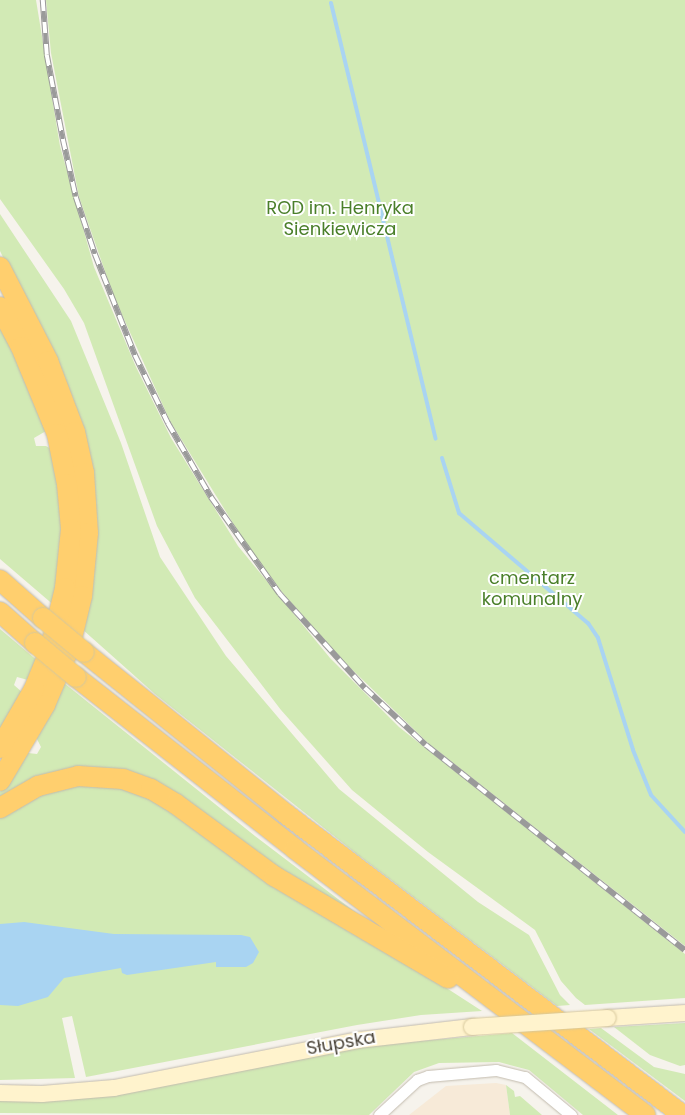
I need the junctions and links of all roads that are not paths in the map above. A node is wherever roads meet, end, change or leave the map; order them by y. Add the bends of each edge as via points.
1 (0, 267) edge
2 (0, 307) edge
3 (0, 580) edge
4 (0, 612) edge
5 (0, 748) edge
6 (0, 781) edge
7 (0, 808) edge
8 (500, 1006) junction
9 (685, 1013) edge
10 (0, 1093) edge
11 (379, 1115) edge
12 (571, 1115) edge
13 (645, 1115) edge
14 (682, 1115) edge

1 - 6 highway via 48,361 67,409 84,473 88,533 82,596 70,646 45,705
2 - 5 highway via 25,356 57,434 67,484 71,529 65,588 50,650 34,689
3 - 14 highway, bridge via 84,652 286,814
4 - 8 highway, bridge via 76,678
7 - 8 highway via 38,786 78,776 123,779 151,789 297,890 404,955
8 - 13 highway
9 - 10 main road, Słupska, bridge via 472,1026 360,1040 114,1088 42,1094
11 - 12 street via 417,1080 428,1076 496,1070 525,1077

